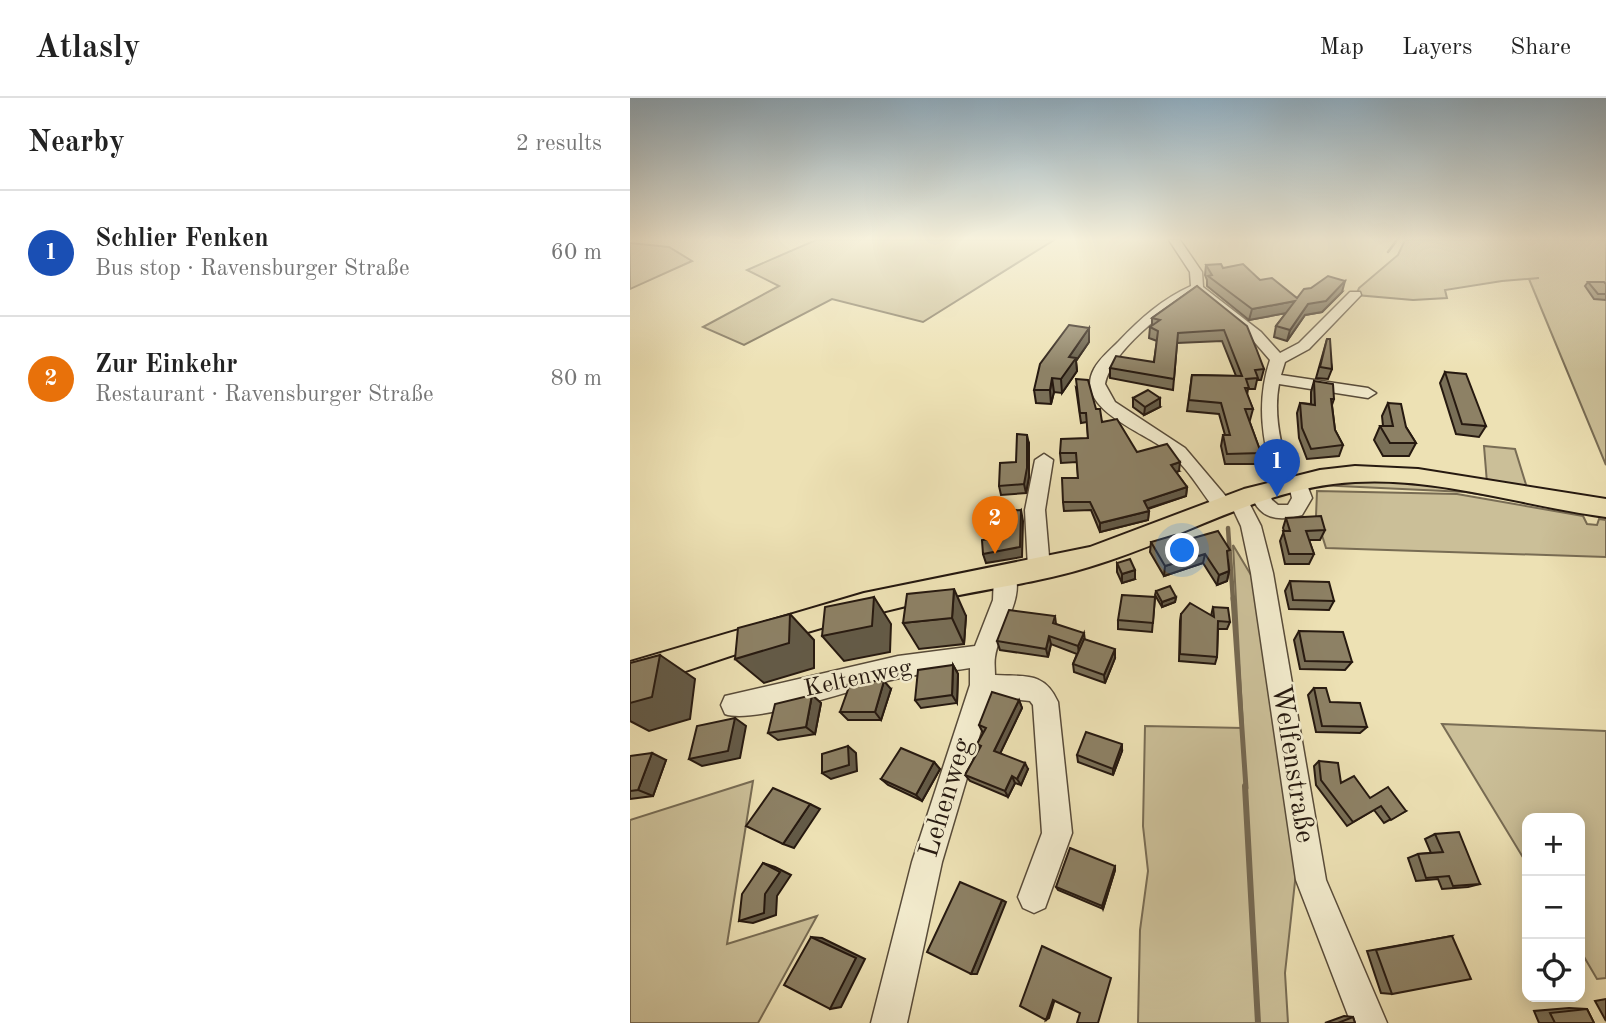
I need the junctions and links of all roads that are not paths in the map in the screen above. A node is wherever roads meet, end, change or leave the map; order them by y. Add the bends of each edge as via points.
1 (1193, 283) edge
2 (1199, 283) edge
3 (1356, 295) dead end
4 (1273, 371) junction
5 (1338, 376) dead end
6 (1368, 393) dead end
7 (1044, 460) dead end
8 (1291, 483) junction
9 (1240, 500) junction
10 (1601, 508) edge
11 (1039, 568) junction
12 (1005, 575) junction
13 (983, 656) junction
14 (630, 676) edge
15 (982, 685) junction
16 (734, 705) dead end
17 (1034, 897) dead end
18 (889, 1023) edge
19 (1368, 1023) edge

1 - 9 street, Welfenstraße via 1133,334 1100,372 1097,382 1113,410 1168,443
2 - 4 street via 1256,335
3 - 4 street
4 - 5 street
4 - 6 street
4 - 8 street via 1269,429
7 - 11 street via 1035,510
8 - 9 main road
8 - 10 main road via 1393,474
9 - 11 main road via 1089,558
9 - 19 street, Welfenstraße via 1262,573 1311,880
11 - 12 main road
12 - 13 street, Lehenweg via 1004,600
12 - 14 main road via 896,596
13 - 15 street, Lehenweg
13 - 16 street, Keltenweg via 898,667
15 - 17 street via 1037,690 1045,702 1057,832
15 - 18 street, Lehenweg via 928,862

